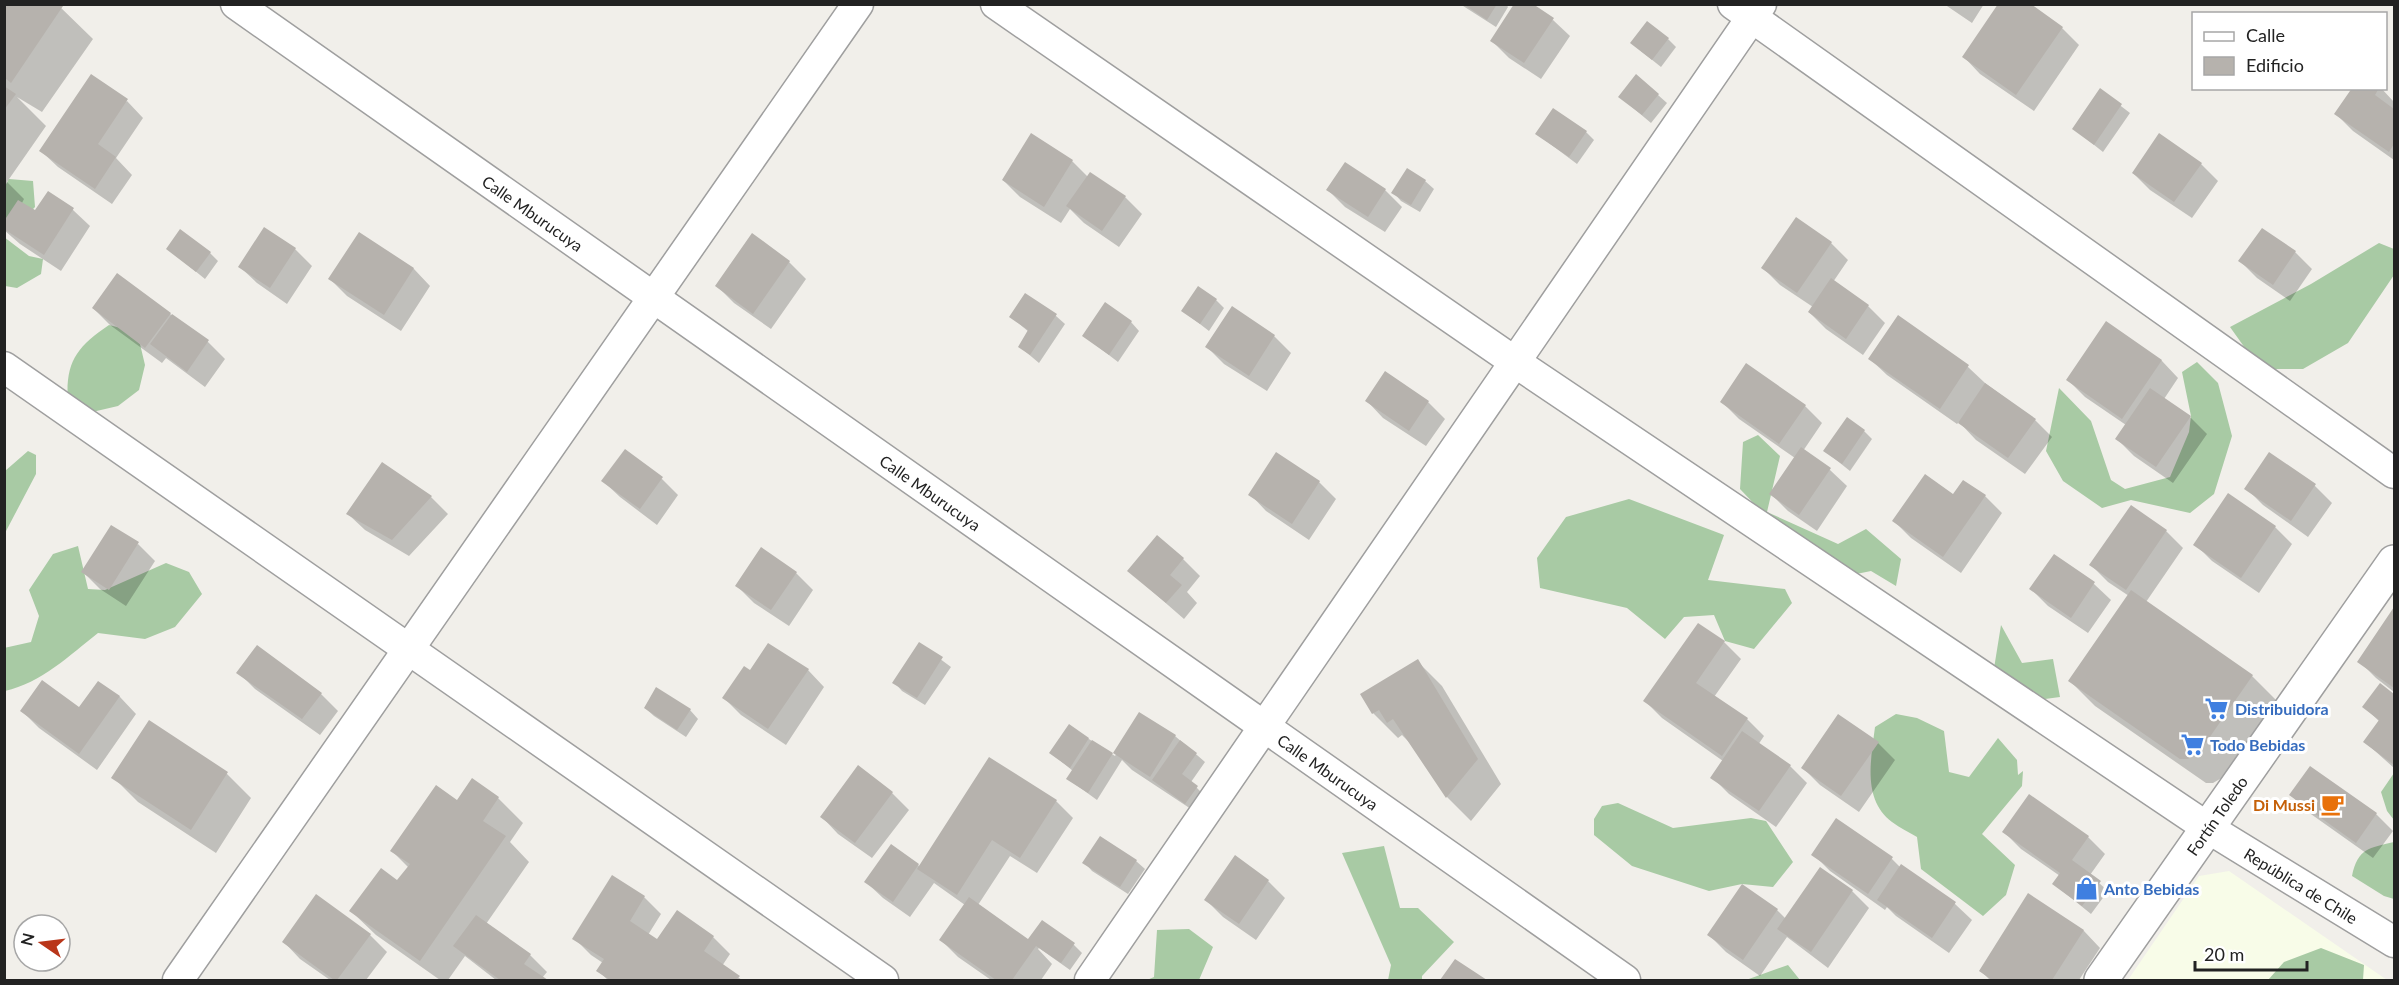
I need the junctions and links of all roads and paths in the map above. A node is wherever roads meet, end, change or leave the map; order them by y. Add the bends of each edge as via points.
1 (236, 4) edge
2 (858, 4) edge
3 (996, 4) edge
4 (1749, 9) edge
5 (653, 298) junction
6 (1515, 362) junction
7 (4, 367) edge
8 (2394, 473) edge
9 (2394, 562) edge
10 (409, 649) junction
11 (1264, 727) junction
12 (2208, 828) junction
13 (2394, 942) edge
14 (178, 981) edge
15 (883, 981) edge
16 (1090, 981) edge
17 (1625, 981) edge
18 (2101, 981) edge

1 - 5 street, Calle Mburucuya
2 - 5 street
3 - 6 street, República de Chile
4 - 6 street
4 - 8 street
5 - 10 street
5 - 11 street, Calle Mburucuya
6 - 11 street
6 - 12 street, República de Chile
7 - 10 street
9 - 12 street, Fortín Toledo
10 - 14 street
10 - 15 street
11 - 16 street
11 - 17 street, Calle Mburucuya
12 - 13 street, República de Chile
12 - 18 street, Fortín Toledo

